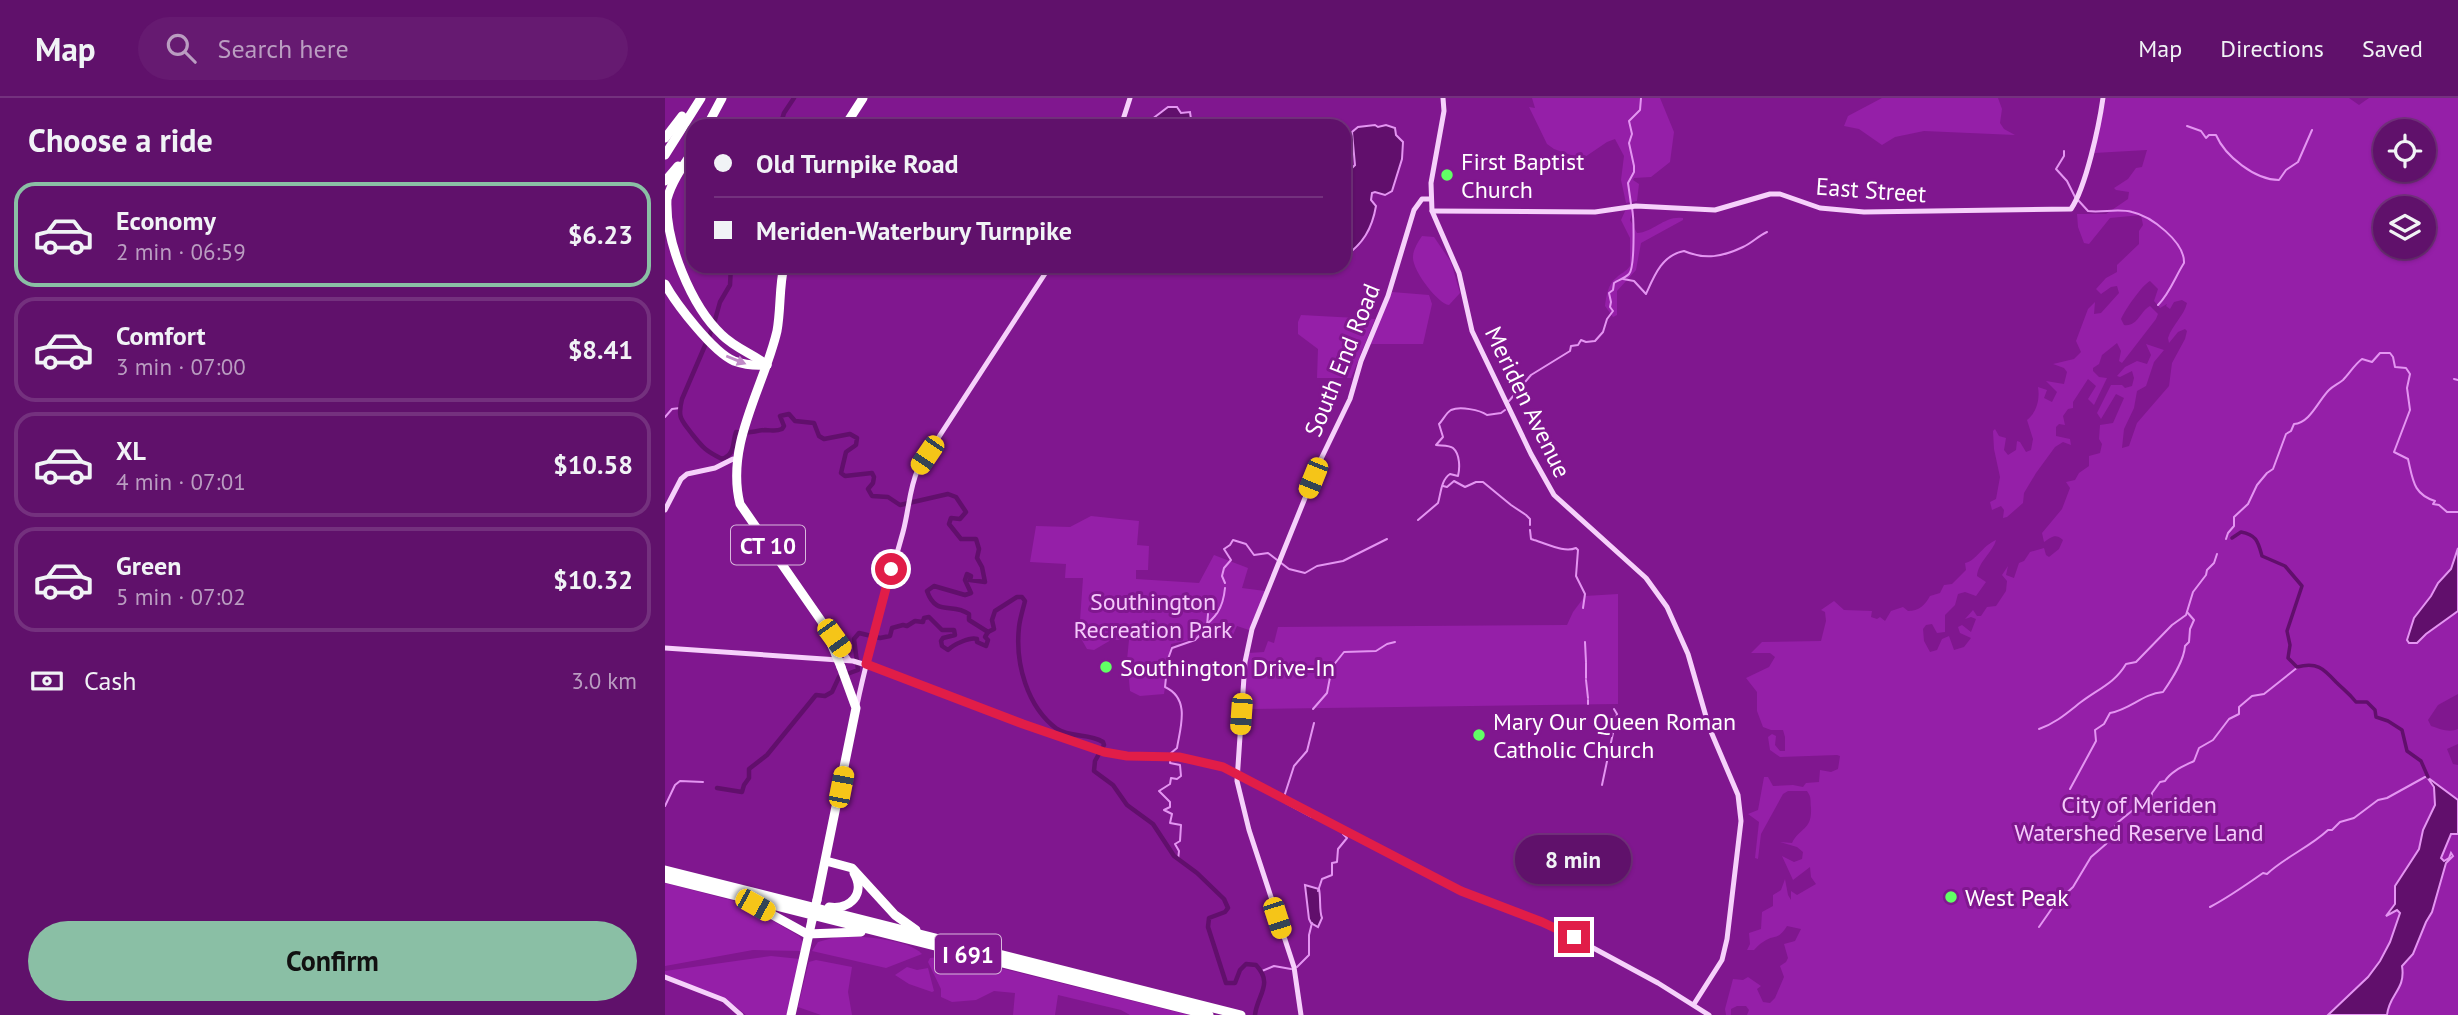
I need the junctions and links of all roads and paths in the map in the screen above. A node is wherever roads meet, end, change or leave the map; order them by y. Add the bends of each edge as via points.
1 (722, 98) edge
2 (863, 98) edge
3 (1130, 98) edge
4 (1443, 98) edge
5 (2103, 98) edge
6 (699, 99) edge
7 (687, 119) edge
8 (711, 119) edge
9 (850, 119) edge
10 (1123, 119) edge
11 (686, 120) edge
12 (665, 138) edge
13 (665, 144) edge
14 (665, 155) edge
15 (686, 157) edge
16 (686, 161) edge
17 (665, 181) edge
18 (1430, 199) junction
19 (1432, 211) junction
20 (783, 273) edge
21 (1045, 273) edge
22 (665, 284) edge
23 (767, 365) junction
24 (736, 461) junction
25 (665, 510) edge
26 (822, 622) junction
27 (665, 648) edge
28 (848, 663) junction
29 (863, 664) junction
30 (856, 708) junction
31 (1236, 773) junction
32 (825, 861) junction
33 (844, 866) junction
34 (665, 870) edge
35 (665, 878) edge
36 (726, 893) junction
37 (789, 901) junction
38 (809, 935) junction
39 (947, 941) junction
40 (918, 942) junction
41 (665, 977) edge
42 (1695, 1004) junction
43 (741, 1015) edge
44 (791, 1015) edge
45 (1209, 1015) edge
46 (1241, 1015) edge
47 (1301, 1015) edge
48 (1709, 1015) edge

1 - 8 highway
2 - 9 highway
3 - 10 main road
4 - 18 main road, Meriden Avenue
5 - 19 main road, East Street via 2091,154 2071,209 1864,212 1820,208 1770,194 1714,210 1636,206 1595,212
6 - 7 highway
6 - 12 highway
6 - 13 highway
11 - 14 highway
15 - 17 highway
16 - 23 highway via 666,207 668,234 681,274 692,298 718,331
18 - 19 main road, Meriden Avenue
18 - 31 main road, South End Road via 1419,203 1407,227 1350,399 1320,461 1247,649
19 - 42 main road, Meriden Avenue via 1459,273 1472,331 1544,481 1566,507 1646,578 1664,602 1688,654 1709,727 1738,795 1741,821 1727,939 1722,960
20 - 23 highway, CT 10
21 - 29 main road via 918,468
22 -> 23 highway via 726,356
23 - 24 highway, CT 10
24 - 25 main road via 681,478
24 - 26 highway, CT 10 via 740,503
26 - 28 main road
26 - 28 highway, CT 10, bridge via 836,655
27 - 28 main road
28 - 29 main road
28 - 30 highway, CT 10
29 - 30 main road
29 - 31 main road via 1101,751 1204,761
30 - 32 highway
31 - 42 main road via 1461,891 1560,930
31 - 47 main road, South End Road via 1247,826 1294,967
32 - 33 highway
32 - 38 highway, bridge
33 - 37 highway via 858,884 848,905 834,908
33 - 39 highway via 854,870 904,923
34 - 37 highway, I 691
35 - 36 highway, I 691
36 - 38 highway
36 - 40 highway, I 691
37 - 39 highway, I 691
38 - 40 highway via 851,931
38 - 44 highway
39 - 46 highway, I 691
40 - 45 highway, I 691
41 - 43 main road via 724,1000
42 - 48 main road

